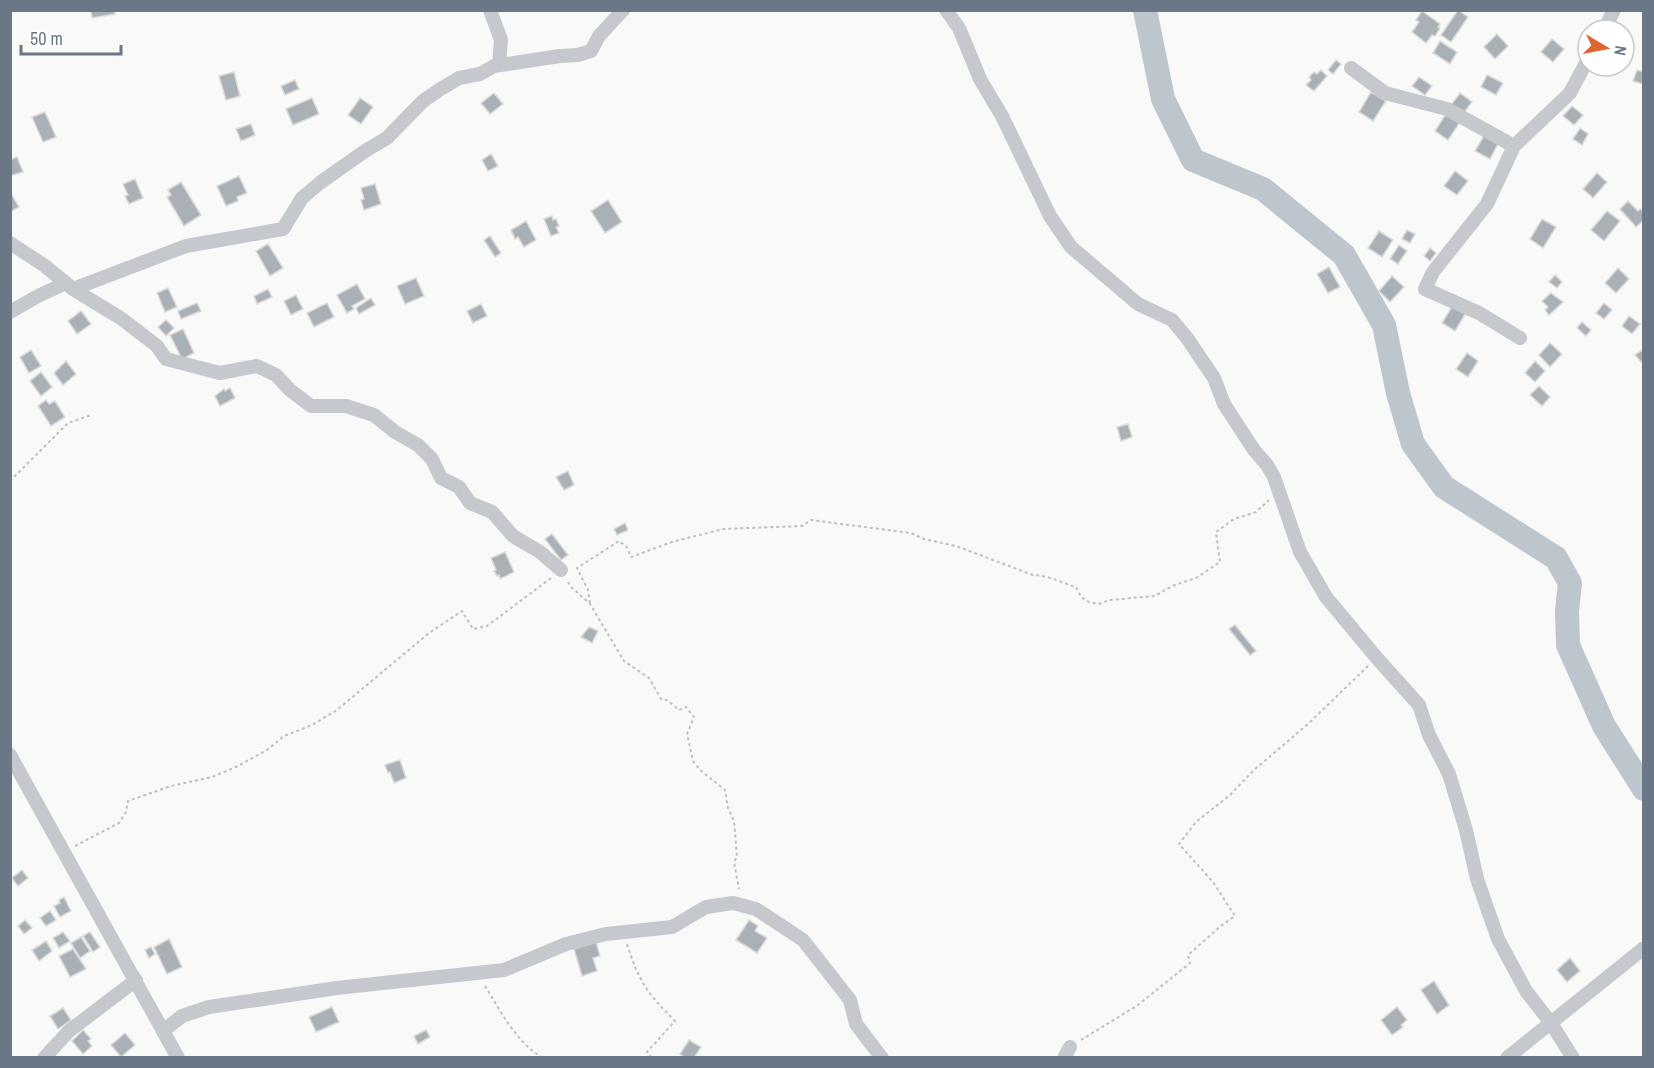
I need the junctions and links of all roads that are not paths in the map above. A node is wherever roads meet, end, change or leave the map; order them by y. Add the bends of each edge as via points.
1 (490, 10) edge
2 (623, 10) edge
3 (946, 10) edge
4 (499, 65) junction
5 (1351, 68) dead end
6 (1578, 78) edge
7 (1514, 146) junction
8 (10, 243) edge
9 (70, 286) junction
10 (10, 312) edge
11 (1520, 338) dead end
12 (561, 570) road end
13 (10, 755) edge
14 (1644, 948) edge
15 (136, 980) junction
16 (1551, 1023) junction
17 (163, 1031) junction
18 (44, 1058) edge
19 (178, 1058) edge
20 (882, 1058) edge
21 (1508, 1058) edge
22 (1573, 1058) edge

1 - 4 street via 501,40
2 - 4 street via 591,51
3 - 16 street via 959,28 980,79 1055,224 1071,247 1138,304 1172,320 1214,378 1224,404 1274,477 1300,552 1326,597 1419,705 1449,774 1477,879 1498,939 1526,991
4 - 9 street via 459,78 423,101 387,138 327,176 302,198 283,229 186,246
5 - 7 street via 1385,93 1447,109
6 - 7 street via 1570,93
7 - 11 street via 1487,204 1432,272 1425,289 1479,313
8 - 9 street
9 - 10 street via 38,296
9 - 12 street via 122,319 157,346 166,359 220,373 257,366 276,375 311,405 346,406 374,415 418,445 432,459 441,478 459,487 470,503 492,513 513,536
13 - 15 street
14 - 16 street
15 - 17 street
15 - 18 street via 69,1031
16 - 21 street
16 - 22 street
17 - 19 street
17 - 20 street via 182,1016 209,1006 504,970 566,944 606,933 672,927 706,907 733,903 756,909 803,940 850,1000 856,1024

